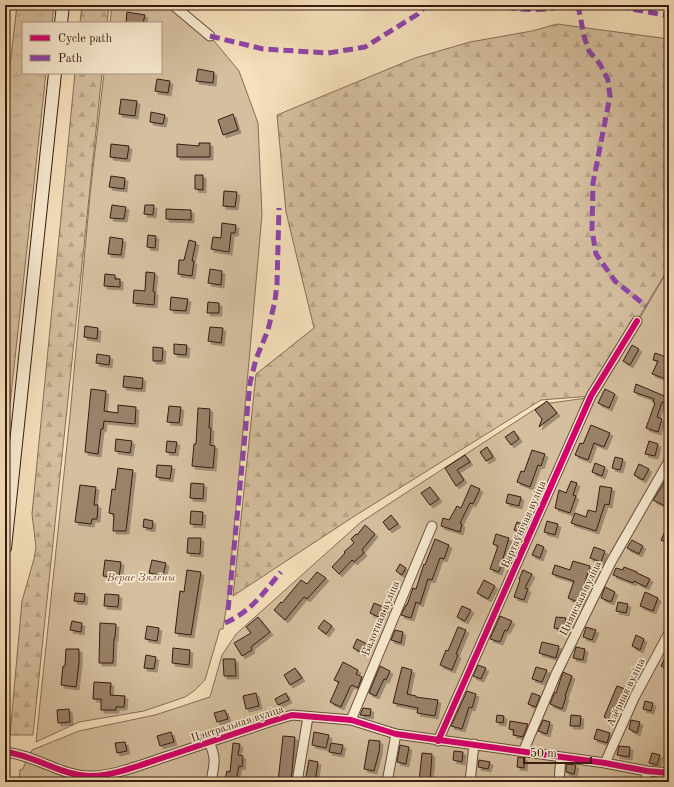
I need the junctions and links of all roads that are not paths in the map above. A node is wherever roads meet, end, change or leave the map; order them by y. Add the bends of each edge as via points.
1 (63, 5) edge
2 (172, 5) edge
3 (61, 22) edge
4 (210, 36) dead end
5 (55, 74) edge
6 (637, 321) dead end
7 (669, 461) edge
8 (432, 526) dead end
9 (5, 548) edge
10 (669, 633) edge
11 (308, 716) junction
12 (350, 720) junction
13 (396, 734) junction
14 (438, 740) junction
15 (208, 742) junction
16 (474, 744) junction
17 (5, 752) edge
18 (523, 752) junction
19 (561, 757) junction
20 (605, 763) junction
21 (647, 771) junction
22 (115, 772) junction
23 (669, 773) edge
24 (114, 782) edge
25 (211, 782) edge
26 (297, 782) edge
27 (387, 782) edge
28 (470, 782) edge
29 (559, 782) edge
30 (646, 782) edge

1 - 3 main road
2 - 4 street
5 - 9 main road
6 - 14 street, Вартаўнічая вуліца via 591,396
7 - 18 street, Цнянская вуліца via 611,562 556,674
8 - 12 street, Балотная вуліца
10 - 20 street, Азёрная вуліца via 635,696
11 - 12 street, Цэнтральная вуліца
11 - 15 street, Цэнтральная вуліца via 292,715
11 - 26 street
12 - 13 street, Цэнтральная вуліца
13 - 14 street, Цэнтральная вуліца
13 - 27 street
14 - 16 street, Цэнтральная вуліца
15 - 22 street, Цэнтральная вуліца
15 - 25 street via 215,759
16 - 18 street, Цэнтральная вуліца
16 - 28 street
17 - 22 street, Цэнтральная вуліца via 29,758 64,772 90,776
18 - 19 street, Цэнтральная вуліца
19 - 20 street, Цэнтральная вуліца
19 - 29 street
20 - 21 street, Цэнтральная вуліца
21 - 23 street, Цэнтральная вуліца
21 - 30 street
22 - 24 street

